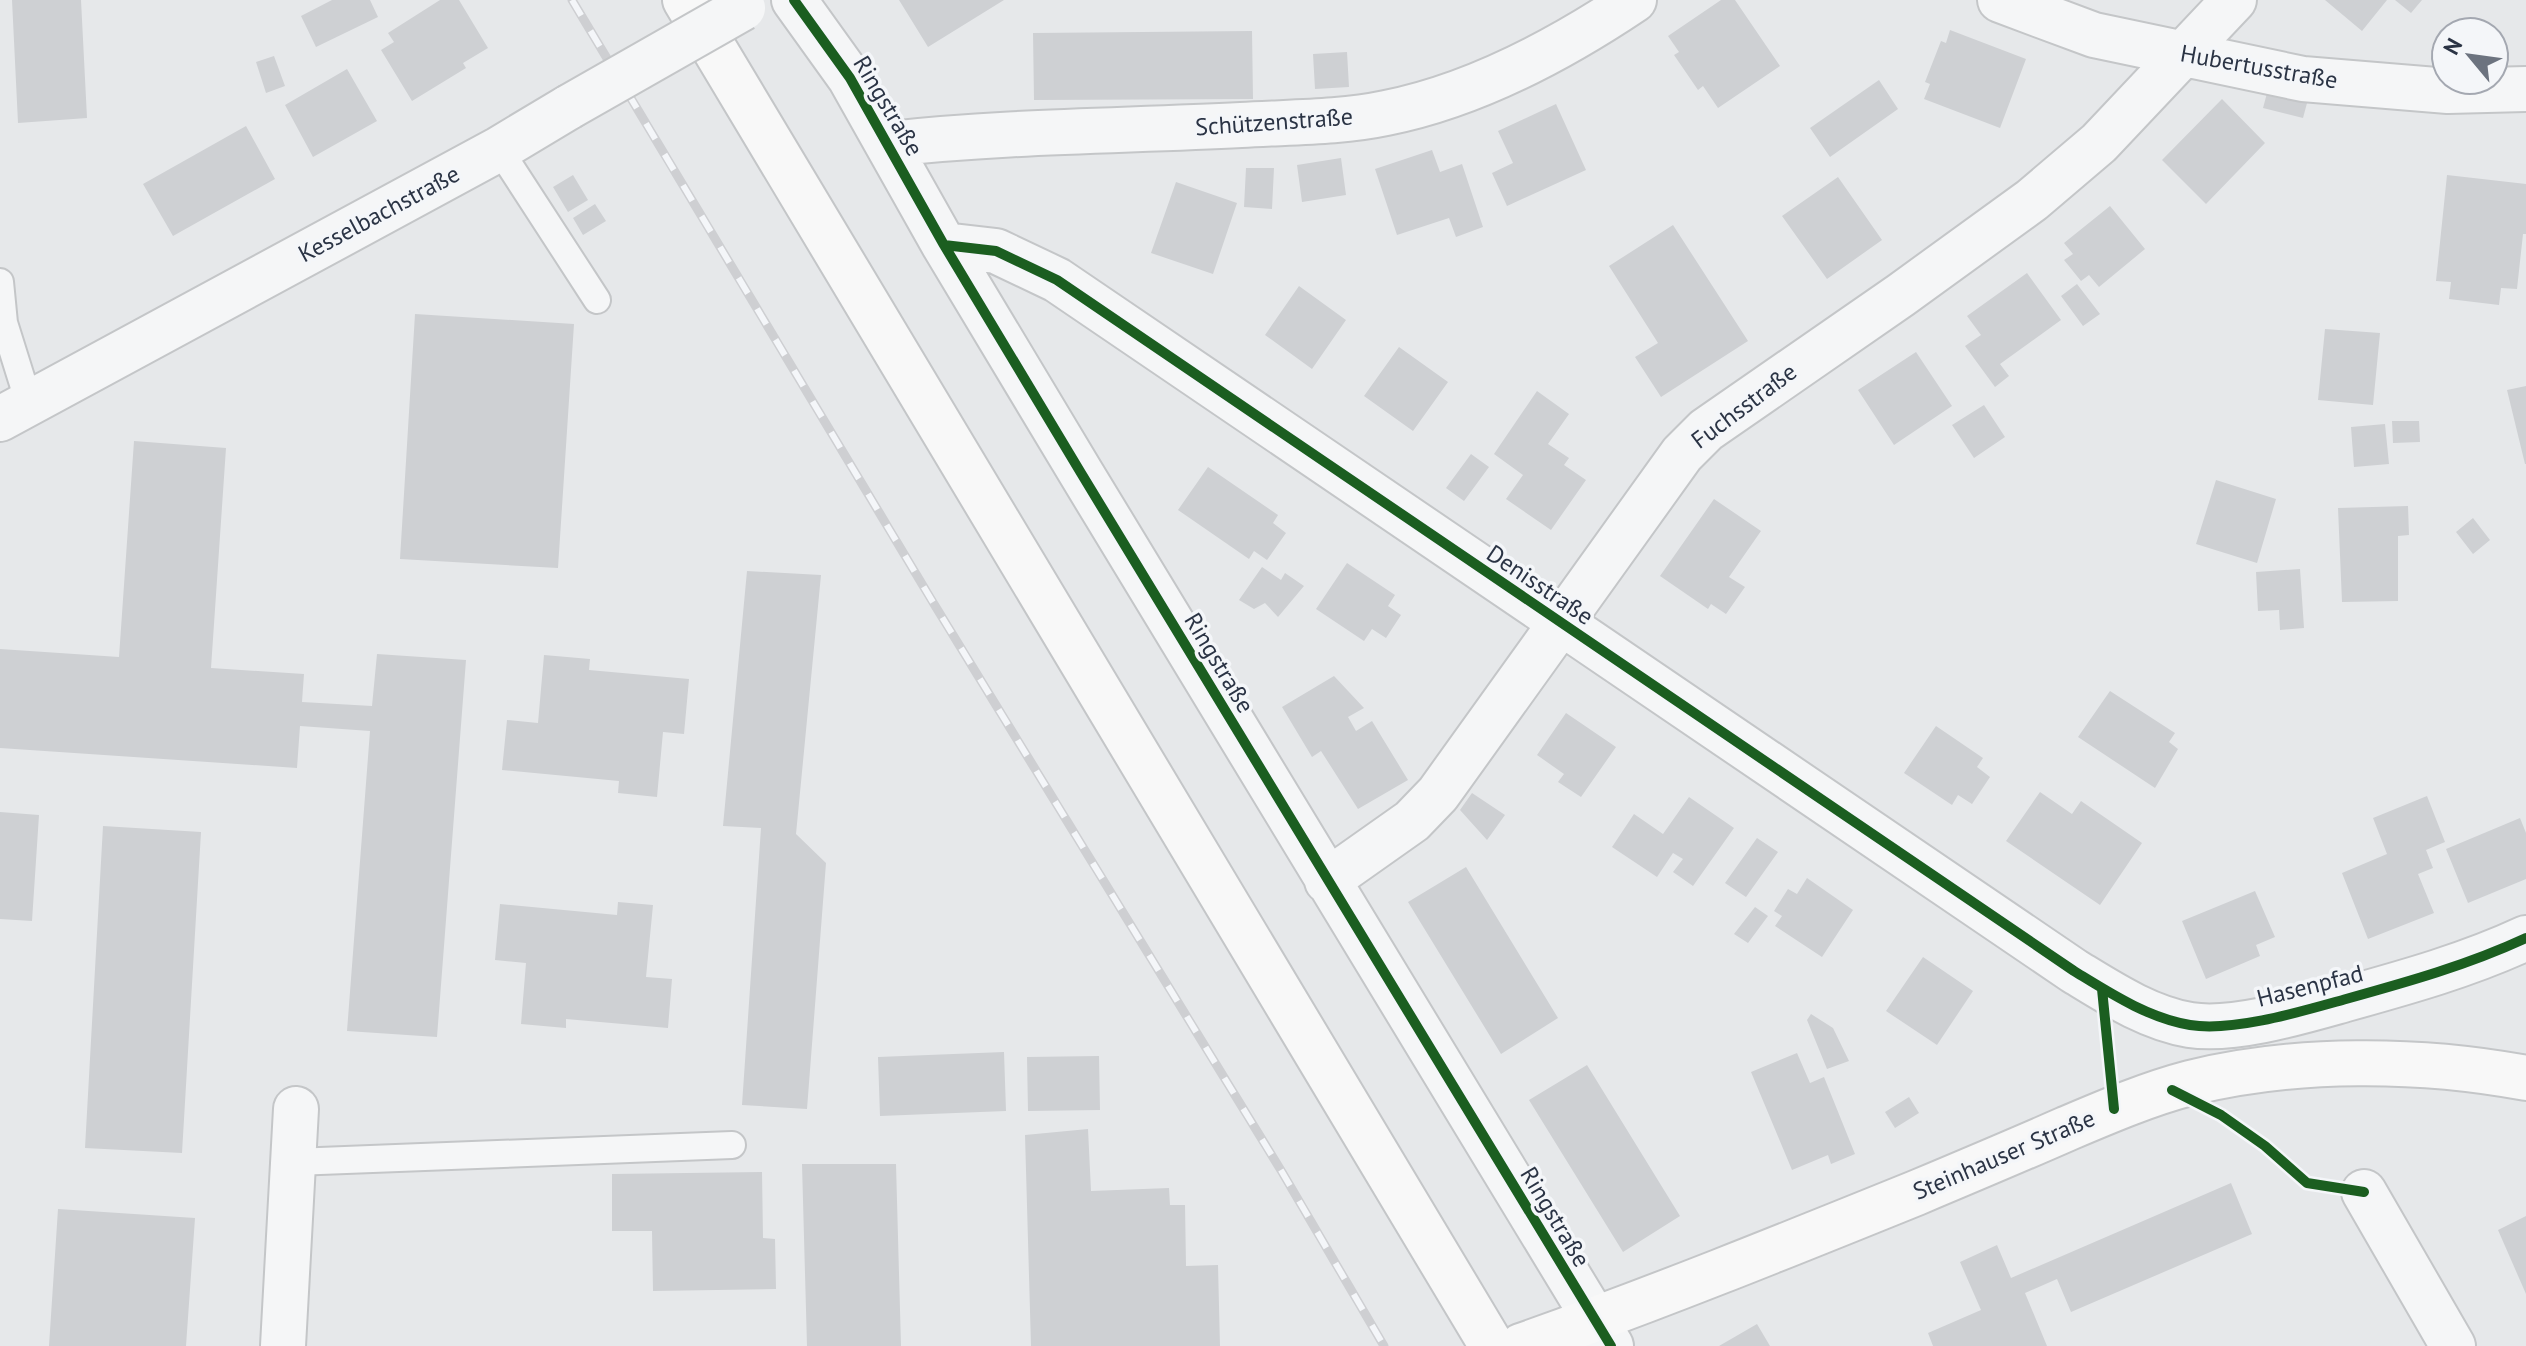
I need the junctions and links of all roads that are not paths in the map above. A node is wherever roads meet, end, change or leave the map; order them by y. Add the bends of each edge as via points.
1 (685, 0) edge
2 (794, 0) edge
3 (1634, 0) edge
4 (2000, 0) edge
5 (2234, 0) edge
6 (748, 4) edge
7 (2181, 55) junction
8 (2526, 89) edge
9 (889, 144) junction
10 (499, 149) junction
11 (944, 245) junction
12 (0, 282) edge
13 (597, 300) dead end
14 (14, 411) edge
15 (1561, 623) junction
16 (1327, 881) junction
17 (2526, 938) edge
18 (2102, 989) joint
19 (2526, 1078) edge
20 (296, 1109) dead end
21 (732, 1145) dead end
22 (294, 1162) junction
23 (2364, 1192) dead end
24 (1603, 1333) edge
25 (1537, 1340) edge
26 (283, 1346) edge
27 (1492, 1346) edge
28 (2453, 1346) edge

1 - 27 main road
2 - 9 street, Ringstraße
3 - 9 street, Schützenstraße via 1556,48 1458,93 1386,113
4 - 7 street, Hubertusstraße via 2094,35
5 - 7 street, Fuchsstraße
6 - 10 street, Kesselbachstraße, bridge
7 - 8 street, Hubertusstraße via 2303,79 2448,91
7 - 15 street, Fuchsstraße via 2099,143 2032,200 1706,430 1682,454
9 - 11 street, Ringstraße
10 - 13 lane
10 - 14 street, Kesselbachstraße
11 - 15 street, Denisstraße via 996,251 1057,280
11 - 16 street, Ringstraße
12 - 14 lane
15 - 16 street, Fuchsstraße via 1438,794 1412,821
15 - 18 street, Denisstraße
16 - 24 street, Ringstraße
17 - 18 street, Hasenpfad via 2443,971 2295,1014 2230,1025 2192,1026 2154,1016
19 - 24 main road, Steinhauser Straße via 2370,1063 2304,1065 2189,1084 2114,1109 1915,1193
20 - 22 street
21 - 22 lane
22 - 26 street
23 - 28 street
24 - 25 main road, Steinhauser Straße

